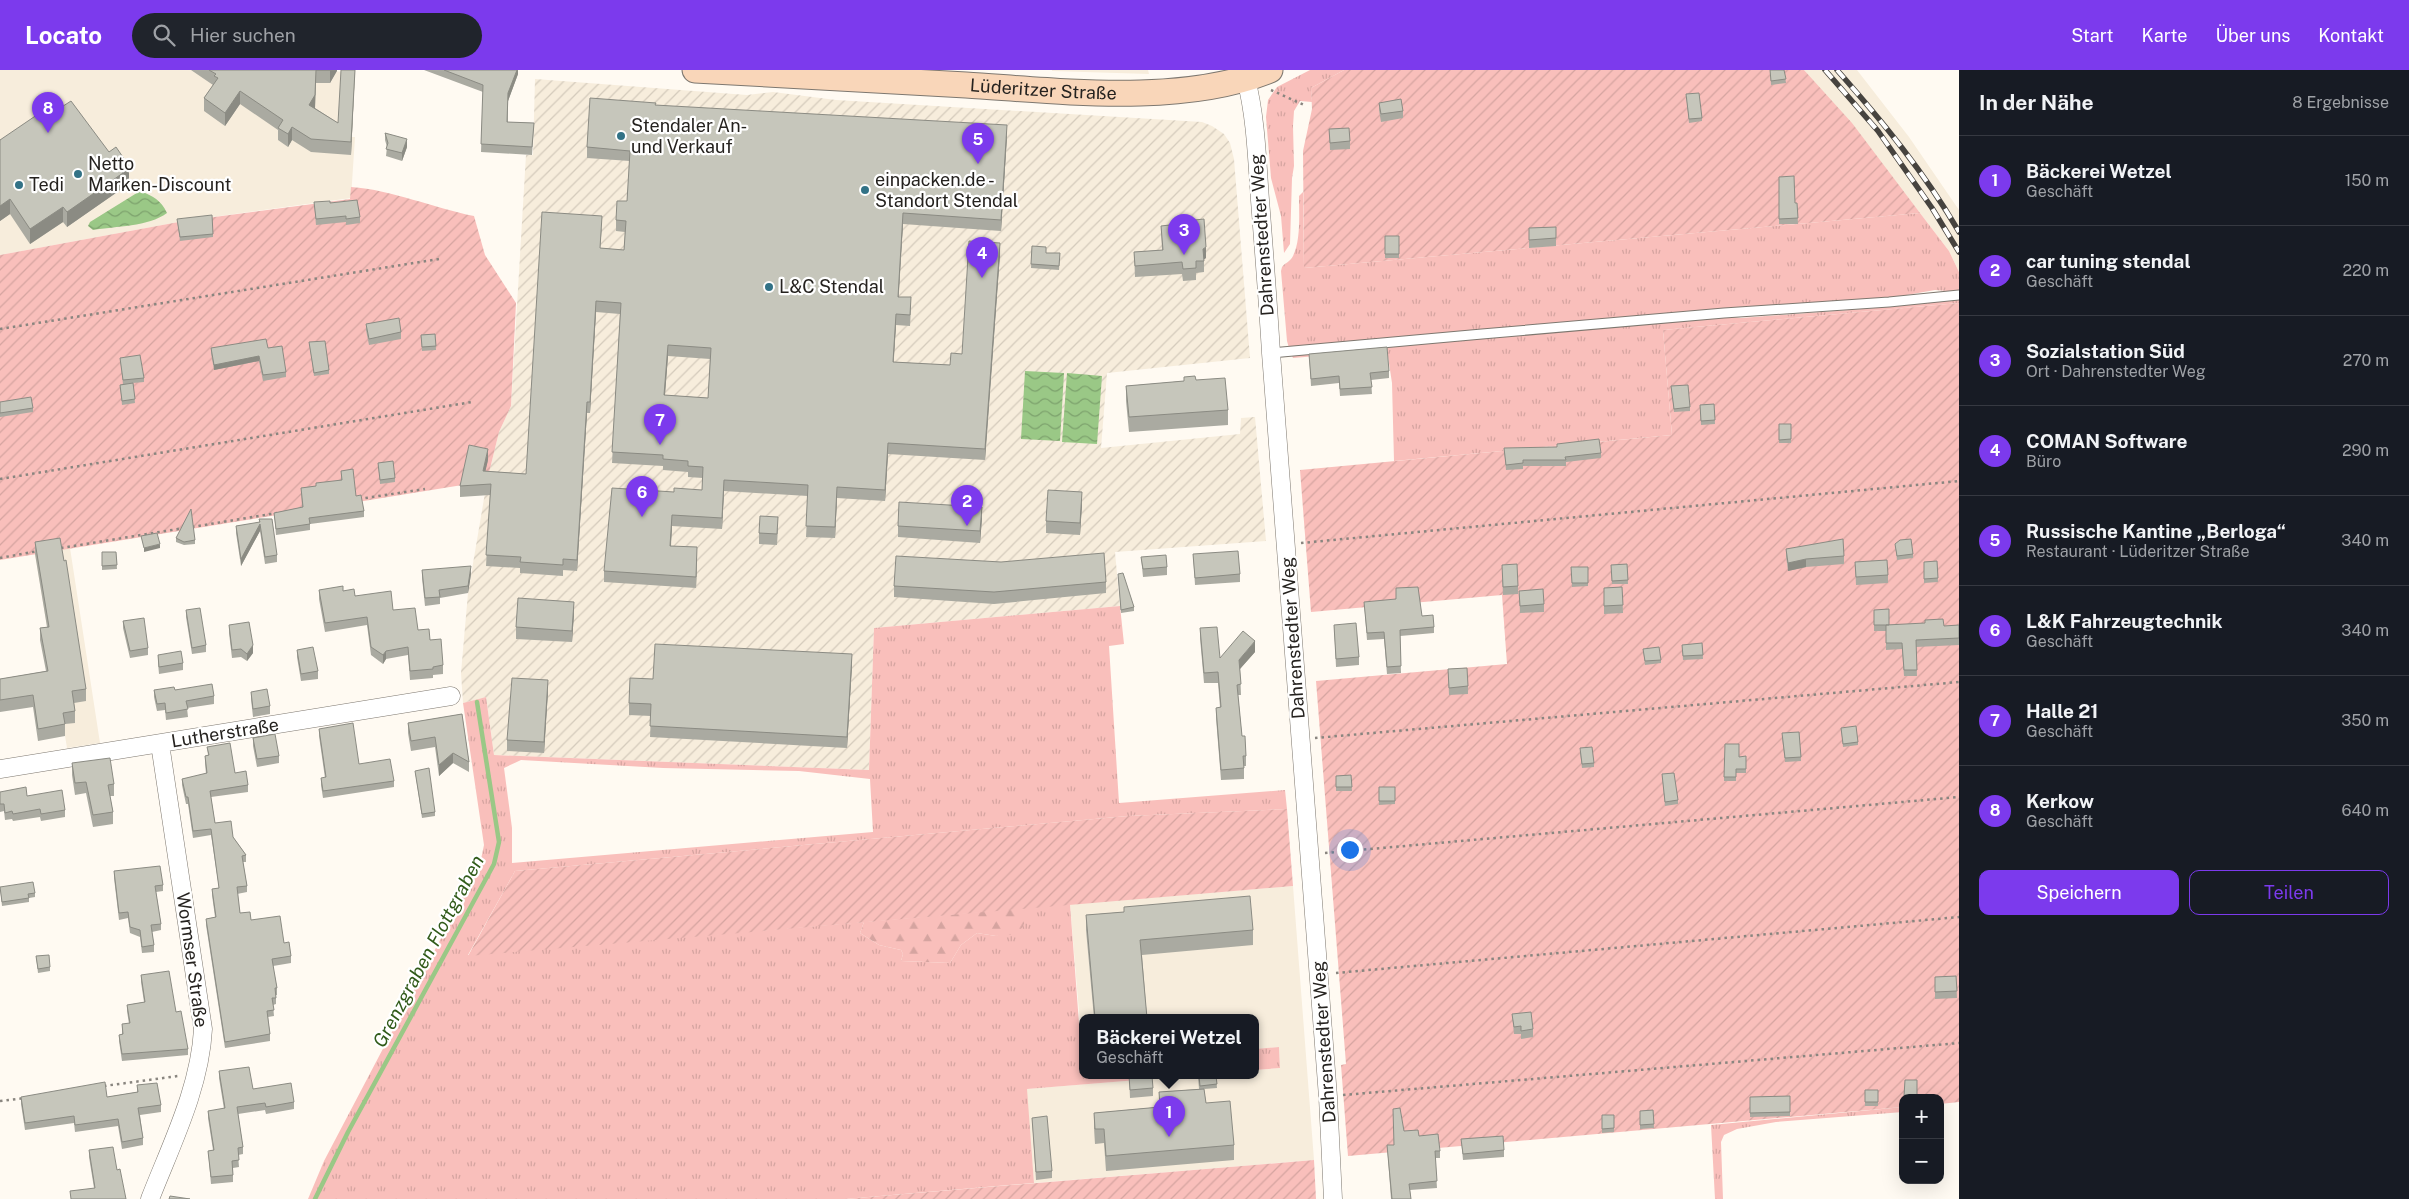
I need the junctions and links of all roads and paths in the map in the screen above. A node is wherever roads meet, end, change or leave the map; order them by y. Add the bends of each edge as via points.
1 (694, 70) edge
2 (785, 72) edge
3 (1260, 78) edge
4 (1304, 105) dead end
5 (440, 259) dead end
6 (1959, 295) edge
7 (0, 329) edge
8 (1271, 353) junction
9 (472, 402) dead end
10 (0, 479) edge
11 (1959, 481) edge
12 (425, 489) dead end
13 (357, 500) edge
14 (280, 512) edge
15 (1286, 545) junction
16 (58, 548) edge
17 (39, 551) edge
18 (0, 558) edge
19 (1959, 682) edge
20 (451, 696) dead end
21 (1301, 740) junction
22 (160, 744) junction
23 (0, 769) edge
24 (1959, 797) edge
25 (1310, 854) junction
26 (1959, 917) edge
27 (1319, 975) junction
28 (1959, 1043) edge
29 (197, 1073) junction
30 (98, 1087) edge
31 (30, 1097) edge
32 (1328, 1097) junction
33 (0, 1101) edge
34 (150, 1199) edge
35 (1333, 1199) edge

1 - 2 main road, Lüderitzer Straße
2 - 3 main road, Lüderitzer Straße via 1103,92 1195,89
3 - 4 path
3 - 8 street, Dahrenstedter Weg via 1252,104
5 - 7 path
6 - 8 lane
8 - 15 street, Dahrenstedter Weg
9 - 10 path
11 - 15 path
12 - 13 path
14 - 16 path
15 - 21 street, Dahrenstedter Weg
17 - 18 path
19 - 21 path
20 - 22 street, Lutherstraße
21 - 25 street, Dahrenstedter Weg
22 - 23 street, Lutherstraße
22 - 29 street, Wormser Straße via 203,1029
24 - 25 path
25 - 27 street, Dahrenstedter Weg
26 - 27 path
27 - 32 street, Dahrenstedter Weg
28 - 32 path
29 - 30 path
29 - 34 street, Wormser Straße
31 - 33 path
32 - 35 street, Dahrenstedter Weg

